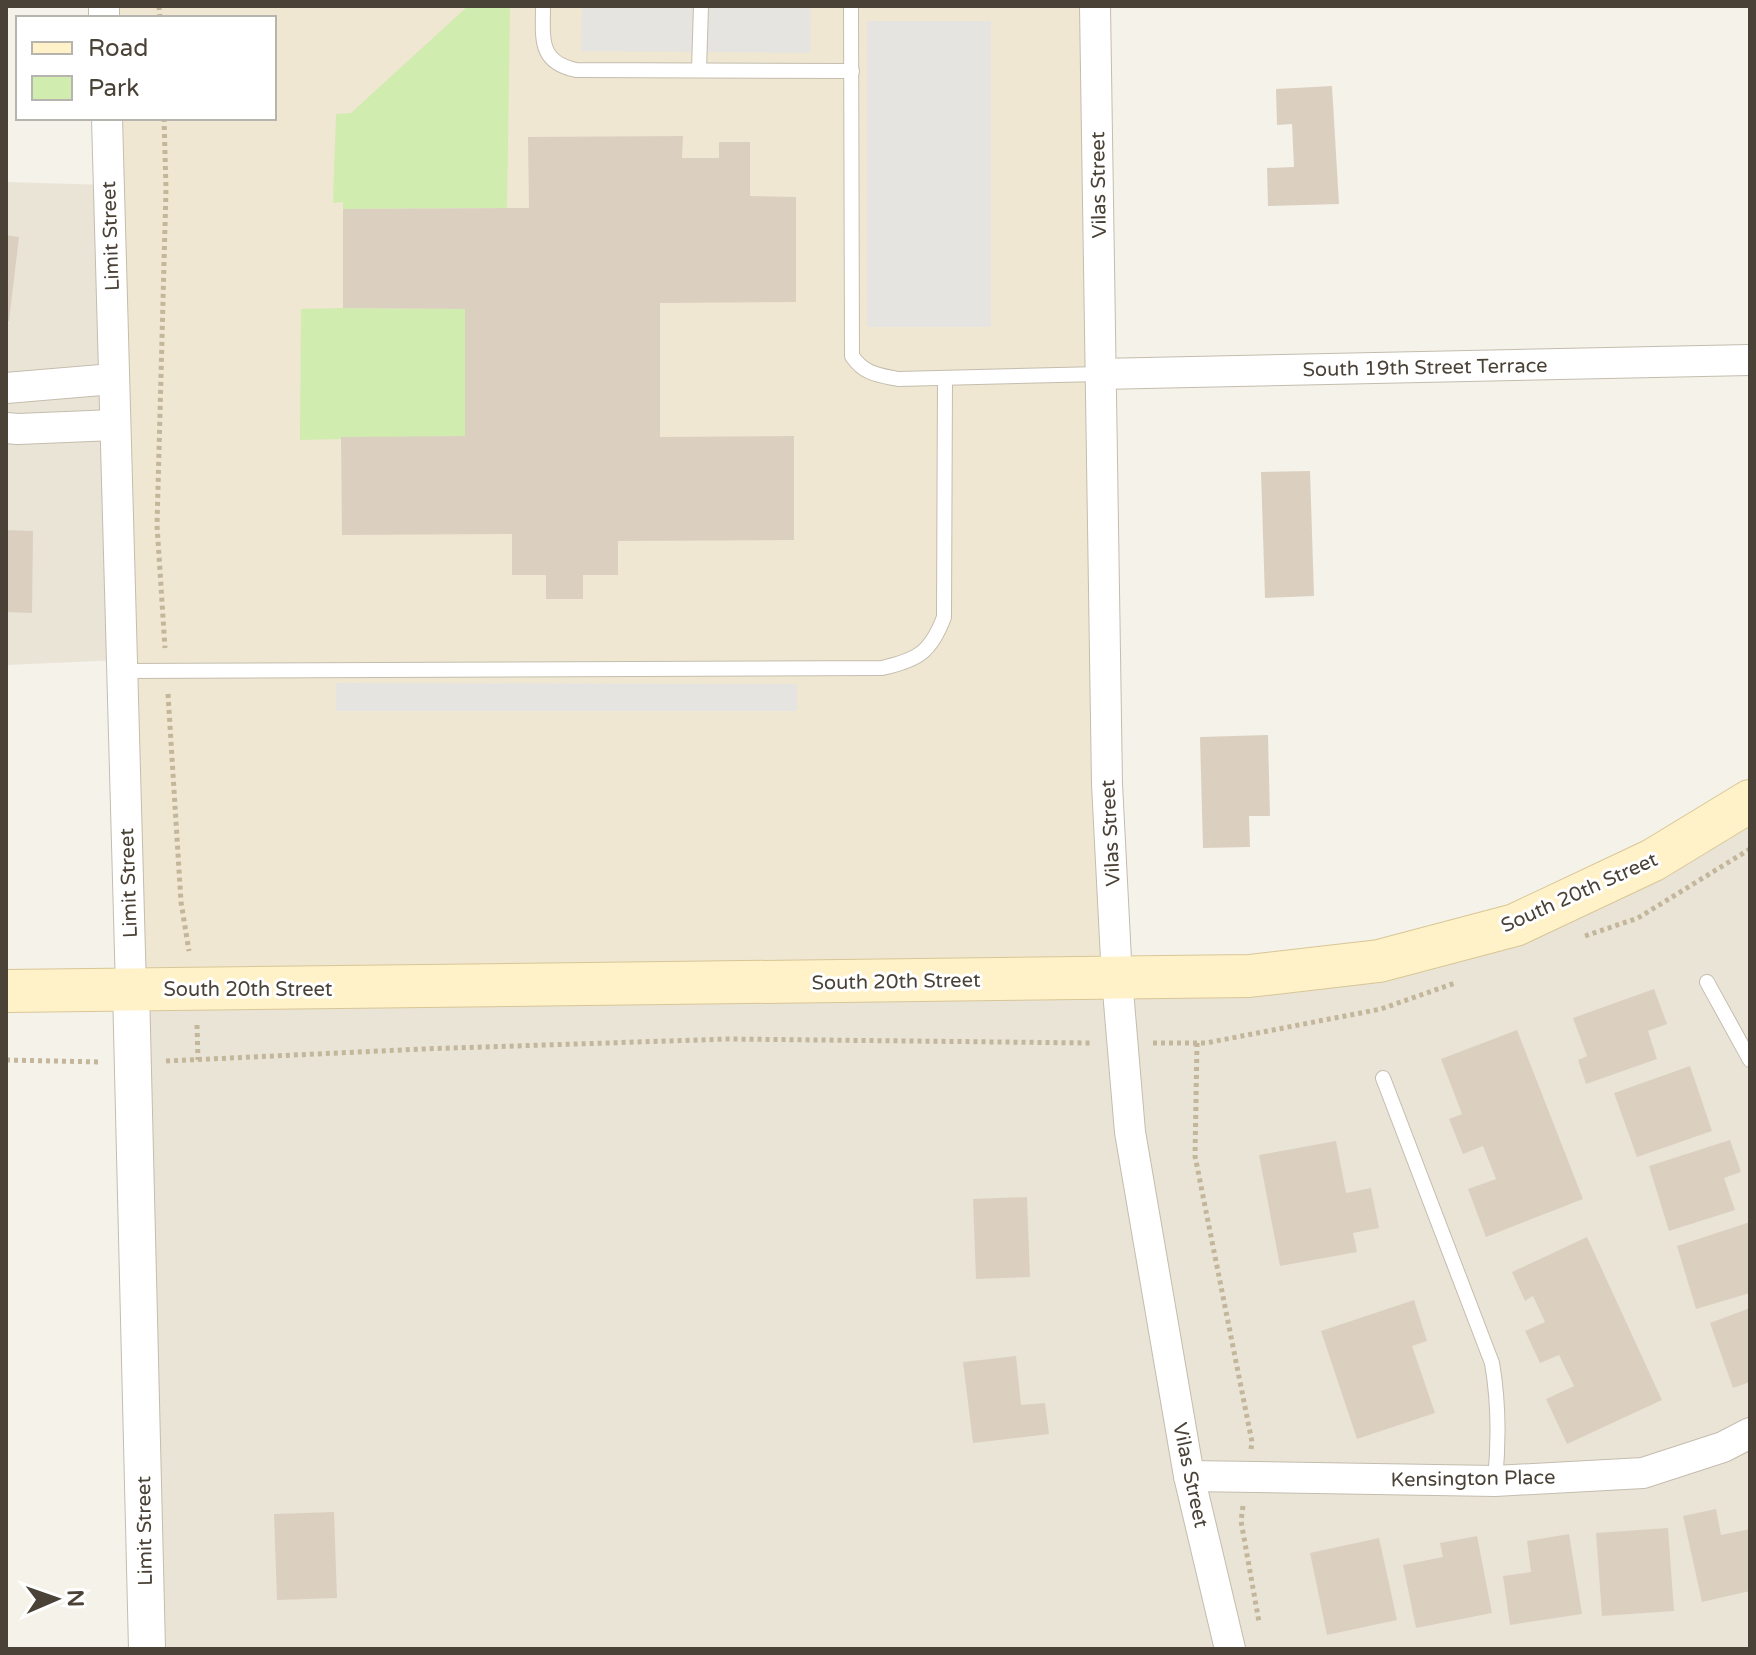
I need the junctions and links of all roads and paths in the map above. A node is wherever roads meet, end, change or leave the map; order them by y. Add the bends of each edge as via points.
1 (543, 6) edge
2 (701, 6) edge
3 (851, 6) edge
4 (1095, 6) edge
5 (699, 70) junction
6 (852, 71) junction
7 (107, 120) edge
8 (164, 120) edge
9 (1750, 360) edge
10 (1100, 374) junction
11 (945, 378) junction
12 (113, 379) junction
13 (6, 388) edge
14 (114, 425) junction
15 (6, 428) edge
16 (122, 671) junction
17 (166, 671) junction
18 (1750, 801) edge
19 (1117, 979) junction
20 (1707, 982) dead end
21 (131, 989) junction
22 (195, 989) junction
23 (6, 991) edge
24 (1197, 1043) dead end
25 (198, 1060) dead end
26 (1750, 1060) edge
27 (1383, 1078) dead end
28 (1750, 1433) edge
29 (1189, 1476) junction
30 (1247, 1477) junction
31 (1495, 1481) junction
32 (1261, 1635) dead end
33 (147, 1649) edge
34 (1230, 1649) edge

1 - 5 lane via 543,43 559,67
2 - 5 lane
3 - 6 lane
4 - 10 street, Vilas Street
5 - 6 lane
6 - 11 lane via 852,356 860,368 875,374
7 - 12 street, Limit Street
8 - 17 path via 157,525
9 - 10 street, South 19th Street Terrace
10 - 11 lane
10 - 19 street, Vilas Street via 1107,784
11 - 17 lane via 944,617 938,633 909,662 882,668
12 - 13 street
12 - 14 street, Limit Street
14 - 15 street
14 - 16 street, Limit Street
16 - 17 lane
16 - 21 street, Limit Street
17 - 22 path via 181,902
18 - 19 main road, South 20th Street via 1653,860 1515,925 1379,961 1249,976
19 - 22 main road, South 20th Street
19 - 29 street, Vilas Street via 1130,1132
20 - 26 lane
21 - 22 main road, South 20th Street
21 - 23 main road, South 20th Street
21 - 33 street, Limit Street
22 - 25 path
24 - 30 path via 1195,1156 1252,1442
27 - 31 lane via 1492,1363 1499,1434
28 - 31 street, Kensington Place via 1643,1473
29 - 30 street, Kensington Place
29 - 34 street, Vilas Street
30 - 31 street, Kensington Place
30 - 32 path via 1241,1521

